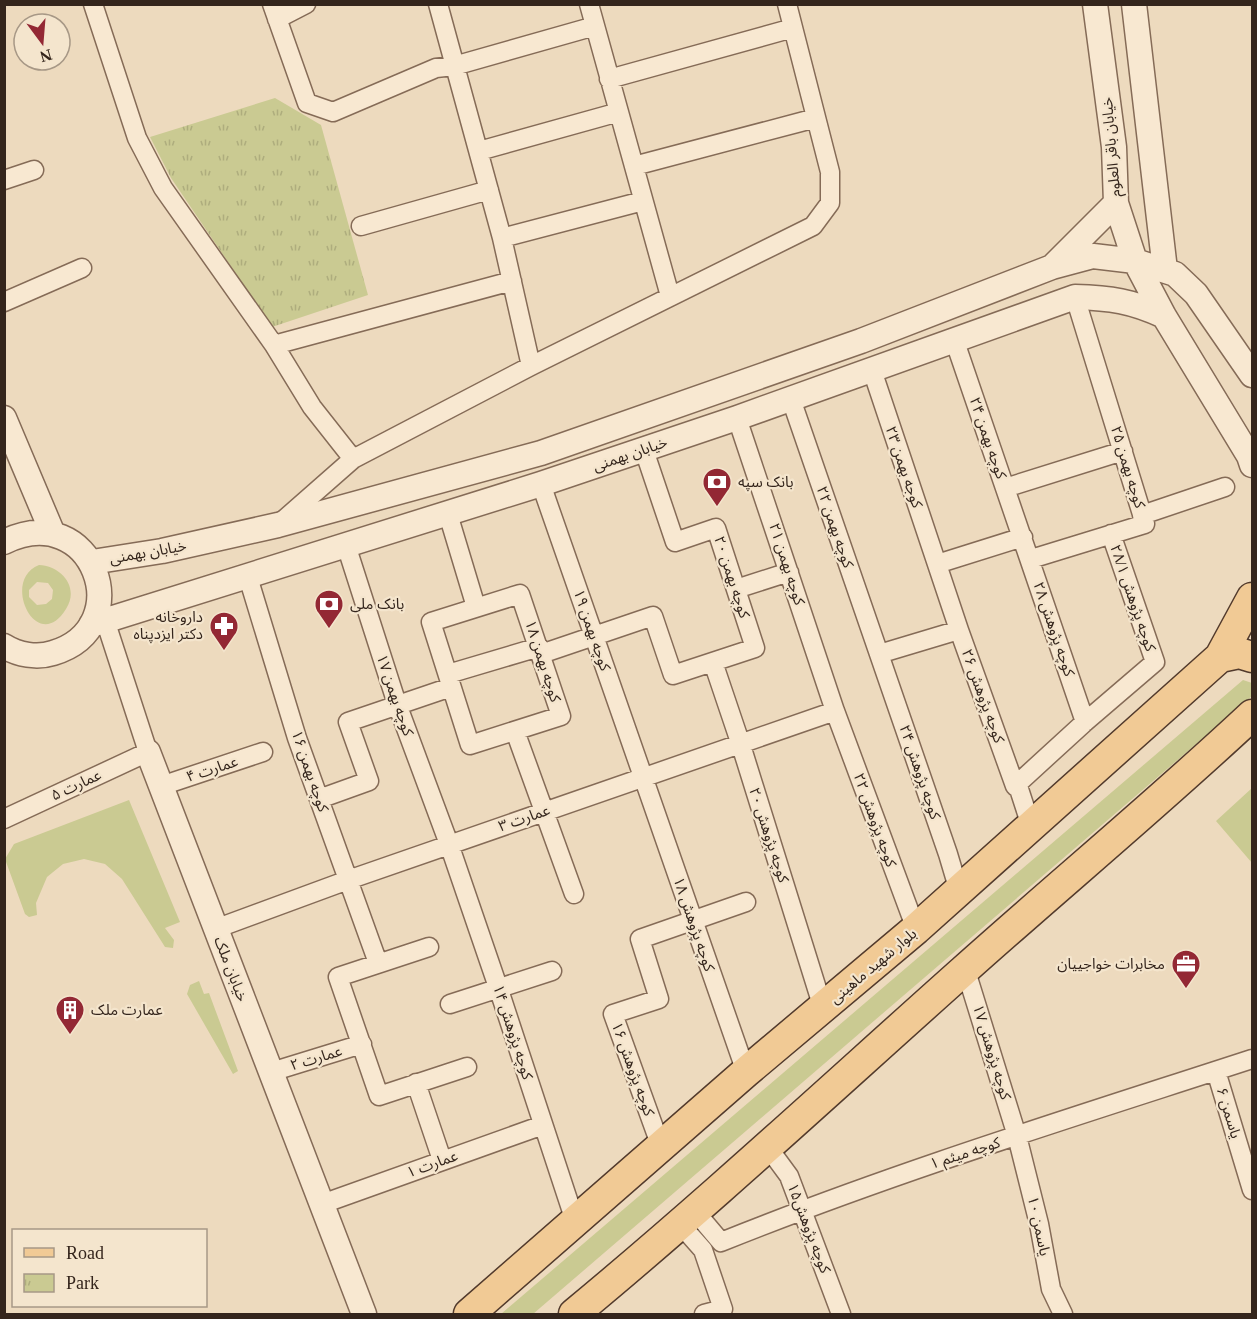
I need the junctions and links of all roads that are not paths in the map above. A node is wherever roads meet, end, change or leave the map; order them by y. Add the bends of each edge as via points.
1 (93, 4) edge
2 (306, 4) edge
3 (438, 4) edge
4 (589, 4) edge
5 (787, 4) edge
6 (1095, 4) edge
7 (1134, 4) edge
8 (274, 12) edge
9 (595, 27) junction
10 (793, 27) junction
11 (454, 66) junction
12 (609, 79) junction
13 (619, 112) junction
14 (816, 118) junction
15 (479, 151) junction
16 (634, 166) junction
17 (34, 170) dead end
18 (4, 180) edge
19 (489, 190) junction
20 (643, 201) junction
21 (1116, 203) junction
22 (361, 226) dead end
23 (502, 238) junction
24 (1135, 261) junction
25 (1052, 267) junction
26 (82, 268) dead end
27 (1165, 270) junction
28 (512, 281) junction
29 (670, 296) junction
30 (1075, 297) junction
31 (4, 302) edge
32 (1164, 316) junction
33 (954, 339) junction
34 (274, 345) junction
35 (531, 366) junction
36 (872, 370) junction
37 (1252, 375) edge
38 (791, 399) junction
39 (4, 418) edge
40 (737, 418) junction
41 (9, 444) edge
42 (644, 450) junction
43 (1123, 451) junction
44 (353, 459) junction
45 (1251, 459) edge
46 (541, 484) junction
47 (1225, 487) dead end
48 (1005, 488) junction
49 (448, 514) junction
50 (1142, 515) junction
51 (278, 525) junction
52 (53, 534) junction
53 (1111, 534) junction
54 (1023, 537) junction
55 (4, 542) edge
56 (346, 545) junction
57 (1031, 559) junction
58 (92, 562) junction
59 (937, 564) junction
60 (789, 572) junction
61 (248, 577) junction
62 (736, 589) junction
63 (1252, 598) edge
64 (476, 607) junction
65 (98, 623) junction
66 (959, 630) junction
67 (594, 636) junction
68 (4, 646) edge
69 (540, 650) junction
70 (879, 654) junction
71 (1220, 657) junction
72 (1252, 657) edge
73 (713, 662) junction
74 (450, 681) junction
75 (397, 704) junction
76 (835, 711) junction
77 (1252, 715) edge
78 (1085, 722) junction
79 (515, 730) junction
80 (740, 742) junction
81 (148, 752) junction
82 (263, 752) dead end
83 (643, 777) junction
84 (161, 786) junction
85 (1015, 786) junction
86 (319, 799) junction
87 (544, 811) junction
88 (4, 819) edge
89 (1031, 826) junction
90 (449, 844) junction
91 (348, 880) junction
92 (959, 891) junction
93 (574, 894) dead end
94 (746, 902) dead end
95 (693, 920) junction
96 (215, 929) junction
97 (916, 929) junction
98 (429, 947) dead end
99 (378, 963) junction
100 (965, 968) junction
101 (552, 970) dead end
102 (498, 987) junction
103 (450, 1004) dead end
104 (823, 1008) junction
105 (362, 1044) junction
106 (1252, 1059) edge
107 (467, 1067) dead end
108 (1216, 1071) junction
109 (271, 1072) junction
110 (746, 1072) junction
111 (416, 1083) junction
112 (543, 1125) junction
113 (1017, 1136) junction
114 (767, 1146) junction
115 (661, 1147) junction
116 (442, 1160) junction
117 (1252, 1190) edge
118 (322, 1204) junction
119 (803, 1209) junction
120 (687, 1217) junction
121 (575, 1221) junction
122 (721, 1242) junction
123 (703, 1251) junction
124 (588, 1310) edge
125 (364, 1314) edge
126 (469, 1314) edge
127 (704, 1314) edge
128 (841, 1314) edge
129 (1063, 1314) edge

1 - 34 street via 137,138 163,188
2 - 8 street
3 - 11 street
4 - 9 street
5 - 10 street
6 - 21 street, خیابان باقر العلوم via 1114,147
7 - 27 street
8 - 11 street via 307,103 333,111 436,68
9 - 11 street
9 - 12 street
10 - 12 street
10 - 14 street
11 - 15 street
12 - 13 street
13 - 15 street
13 - 16 street
14 - 16 street
14 - 29 street via 830,172 831,203 813,226
15 - 19 street
16 - 20 street
17 - 18 street
19 - 22 street
19 - 23 street
20 - 23 street
20 - 29 street
21 - 24 street, خیابان باقر العلوم
21 - 25 street
23 - 28 street
24 - 25 street, خیابان بهمنی via 1092,256
24 - 27 street, خیابان بهمنی
24 - 32 street, خیابان باقر العلوم
25 - 51 street, خیابان بهمنی via 861,341 541,453
26 - 31 street
27 - 37 street, خیابان بهمنی via 1196,294
28 - 34 street
28 - 35 street
29 - 35 street
30 - 32 street, خیابان بهمنی via 1104,297 1138,304
30 - 33 street, خیابان بهمنی
30 - 43 street, کوچه بهمن ۲۵
32 - 45 street, خیابان باقر العلوم
33 - 36 street, خیابان بهمنی
33 - 48 street, کوچه بهمن ۲۴
34 - 44 street via 312,407
35 - 44 street
36 - 38 street, خیابان بهمنی
36 - 59 street, کوجه بهمن ۲۳
38 - 40 street, خیابان بهمنی
38 - 70 street, کوچه بهمن ۲۲
39 - 41 street
40 - 42 street, خیابان بهمنی
40 - 60 street, کوچه بهمن ۲۱
41 - 52 street
42 - 46 street, خیابان بهمنی
42 - 62 street, کوچه بهمن ۲۰ via 675,542 716,528
43 - 48 street
43 - 50 street, کوچه بهمن ۲۵
44 - 51 street
46 - 49 street, خیابان بهمنی
46 - 67 street, کوچه بهمن ۱۹
47 - 50 street
48 - 54 street, کوچه بهمن ۲۴
49 - 56 street, خیابان بهمنی
49 - 64 street
50 - 53 street, کوچه بهمن ۲۵ via 1145,524
51 - 58 street, خیابان بهمنی
52 - 55 street via 36,532
52 - 58 street via 71,542
53 - 57 street, کوچه بهمن ۲۵
53 - 78 street, کوچه پژوهش ۲۸/۱ via 1155,662
54 - 57 street, کوچه پژوهش ۲۸
54 - 59 street
56 - 61 street, خیابان بهمنی
56 - 75 street, کوچه بهمن ۱۷
57 - 78 street, کوچه پژوهش ۲۸
58 - 65 street via 100,588
59 - 66 street, کوچه پژوهش ۲۶
60 - 62 street
60 - 76 street, کوچه بهمن ۲۱
61 - 65 street, خیابان بهمنی
61 - 86 street, کوچه بهمن ۱۶
62 - 73 street, کوچه بهمن ۲۰ via 755,648
63 - 71 main road, بلوار شهید ماهینی
64 - 69 street, کوچه بهمن ۱۸ via 520,594
64 - 74 street, کوچه بهمن ۱۸ via 431,622
65 - 68 street via 65,650 47,656 29,656
65 - 81 street, خیابان ملک via 124,681
66 - 70 street
66 - 85 street, کوچه پژوهش ۲۶
67 - 69 street
67 - 73 street via 653,616 673,675
67 - 83 street, کوچه بهمن ۱۹
69 - 74 street
69 - 79 street, کوچه بهمن ۱۸ via 561,716
70 - 92 street, کوچه پژوهش ۲۴
71 - 72 main road via 1239,653
71 - 89 main road, بلوار شهید ماهینی
73 - 80 street, کوچه پژوهش ۲۰
74 - 75 street
74 - 79 street, کوچه بهمن ۱۸ via 470,745
75 - 86 street via 348,722 369,781
75 - 90 street, کوچه بهمن ۱۷
76 - 80 street, عمارت ۳
76 - 97 street, کوچه پژوهش ۲۲
77 - 100 main road
78 - 85 street
79 - 87 street
80 - 83 street, عمارت ۳
80 - 104 street, کوچه پژوهش ۲۰
81 - 84 street, خیابان ملک
81 - 88 street, عمارت ۵
82 - 84 street, عمارت ۴
83 - 87 street, عمارت ۳
83 - 95 street, کوچه پژوهش ۱۸
84 - 96 street, خیابان ملک
85 - 89 street, کوچه پژوهش ۲۶
86 - 91 street, کوچه بهمن ۱۶
87 - 90 street, عمارت ۳
87 - 93 street
89 - 92 main road, بلوار شهید ماهینی
90 - 91 street, عمارت ۳
90 - 102 street, کوچه پژوهش ۱۴
91 - 96 street, عمارت ۳
91 - 99 street, کوچه بهمن ۱۶
92 - 97 main road, بلوار شهید ماهینی
94 - 95 street
95 - 110 street, کوچه پژوهش ۱۸
95 - 115 street, کوچه پژوهش ۱۶ via 640,939 659,999 613,1014
96 - 109 street, خیابان ملک
97 - 104 main road, بلوار شهید ماهینی
98 - 99 street
99 - 105 street via 338,976
100 - 113 street, کوچه پژوهش ۱۷
100 - 114 main road
101 - 102 street
102 - 103 street
102 - 112 street, کوچه پژوهش ۱۴
104 - 110 main road, بلوار شهید ماهینی
105 - 109 street, عمارت ۲
105 - 111 street via 379,1096
106 - 108 street, کوچه میثم ۱
107 - 111 street
108 - 113 street, کوچه میثم ۱
108 - 117 street, یاسمن ۶
109 - 118 street, خیابان ملک
110 - 115 main road, بلوار شهید ماهینی
111 - 116 street
112 - 116 street, عمارت ۱
112 - 121 street, کوچه پژوهش ۱۴
113 - 119 street, کوچه میثم ۱
113 - 129 street, یاسمن ۱۰ via 1052,1290
114 - 119 street, کوچه پژوهش۱۵ via 789,1176
114 - 120 main road
115 - 121 main road, بلوار شهید ماهینی
116 - 118 street, عمارت ۱
118 - 125 street, خیابان ملک
119 - 122 street, کوچه میثم ۱
119 - 128 street, کوچه پژوهش۱۵
120 - 122 street
120 - 123 street
120 - 124 main road
121 - 126 main road, بلوار شهید ماهینی
122 - 123 street, کوچه میثم ۱
123 - 127 street via 723,1309

